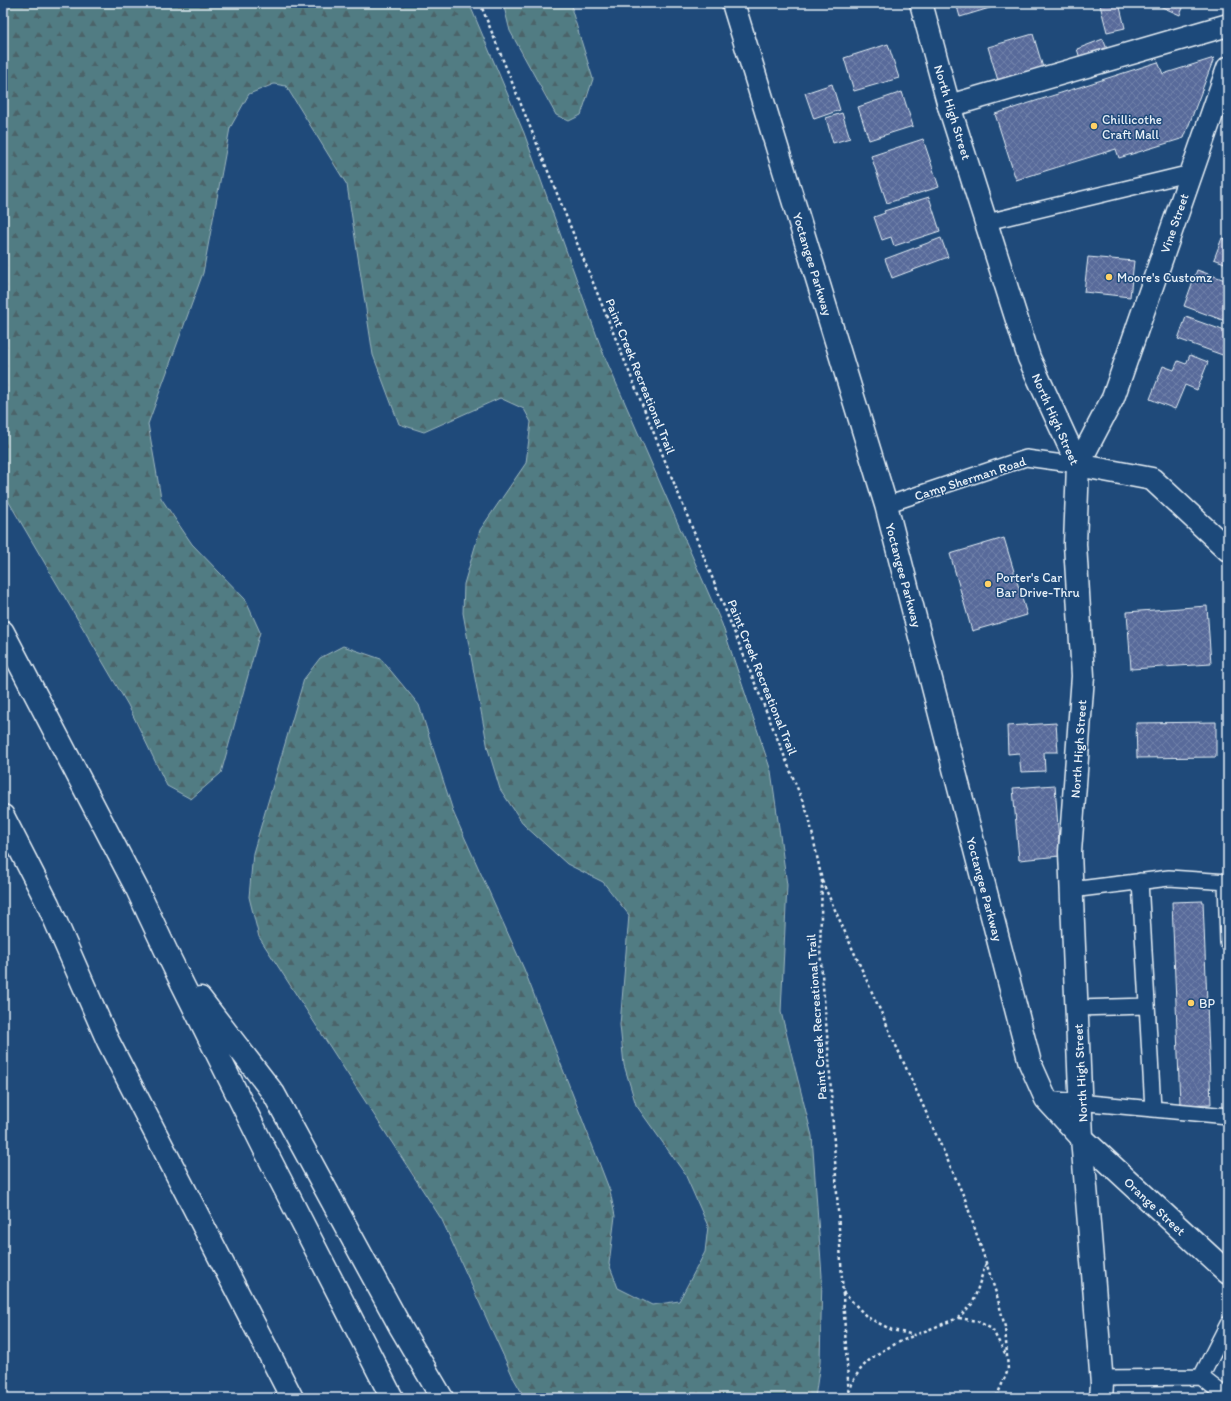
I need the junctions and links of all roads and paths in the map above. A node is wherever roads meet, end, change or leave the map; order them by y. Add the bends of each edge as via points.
1 (480, 3) edge
2 (733, 3) edge
3 (921, 3) edge
4 (1228, 26) edge
5 (1228, 68) edge
6 (949, 106) junction
7 (1191, 173) junction
8 (987, 222) junction
9 (1078, 465) junction
10 (886, 506) junction
11 (1228, 550) edge
12 (3, 632) edge
13 (3, 816) edge
14 (822, 881) junction
15 (1140, 882) junction
16 (1227, 882) edge
17 (1072, 890) junction
18 (1228, 943) edge
19 (169, 957) junction
20 (1147, 1006) junction
21 (1077, 1008) junction
22 (1046, 1099) junction
23 (1081, 1101) junction
24 (1153, 1108) junction
25 (1228, 1116) edge
26 (1082, 1138) junction
27 (986, 1262) junction
28 (1226, 1267) edge
29 (842, 1291) junction
30 (958, 1318) junction
31 (1228, 1324) edge
32 (916, 1334) junction
33 (1007, 1356) junction
34 (1201, 1377) junction
35 (1101, 1388) edge
36 (848, 1394) junction
37 (292, 1398) edge
38 (392, 1398) edge
39 (442, 1398) edge
40 (849, 1398) edge
41 (996, 1398) edge
42 (1228, 1398) edge

1 - 14 path, Paint Creek Recreational Trail via 809,817
2 - 10 main road, Yoctangee Parkway
3 - 6 main road, North High Street
4 - 6 main road
5 - 7 main road, Vine Street
6 - 8 main road, North High Street
7 - 8 lane
7 - 9 main road, Vine Street via 1113,398
8 - 9 main road, North High Street via 1029,358
9 - 10 lane, Camp Sherman Road via 1026,458
9 - 11 main road via 1152,479
9 - 17 main road, North High Street via 1075,544 1083,676 1070,852
10 - 22 main road, Yoctangee Parkway via 1030,1063
12 - 19 main road via 137,889
13 - 37 main road via 48,904 108,1041
14 - 27 path via 965,1199
14 - 29 path, Paint Creek Recreational Trail via 820,950 829,1058
15 - 16 lane via 1169,878
15 - 17 lane
15 - 20 lane
16 - 18 lane
17 - 21 main road, North High Street
19 - 38 main road
19 - 39 main road via 274,1094 401,1328
20 - 21 lane
20 - 24 lane
21 - 23 main road, North High Street
22 - 23 lane
22 - 26 main road, Yoctangee Parkway
23 - 24 lane
23 - 26 main road, North High Street
24 - 25 lane
26 - 28 main road, Orange Street
26 - 35 main road, North High Street
27 - 30 path via 973,1304
27 - 33 path via 1005,1327
29 - 32 path via 867,1317 892,1330
29 - 36 path, Paint Creek Recreational Trail
30 - 32 path
30 - 33 path via 977,1321 992,1329
31 - 34 lane
32 - 36 path via 867,1362 855,1377
33 - 41 path via 1008,1370
34 - 35 lane
34 - 42 lane
36 - 40 path, Paint Creek Recreational Trail

